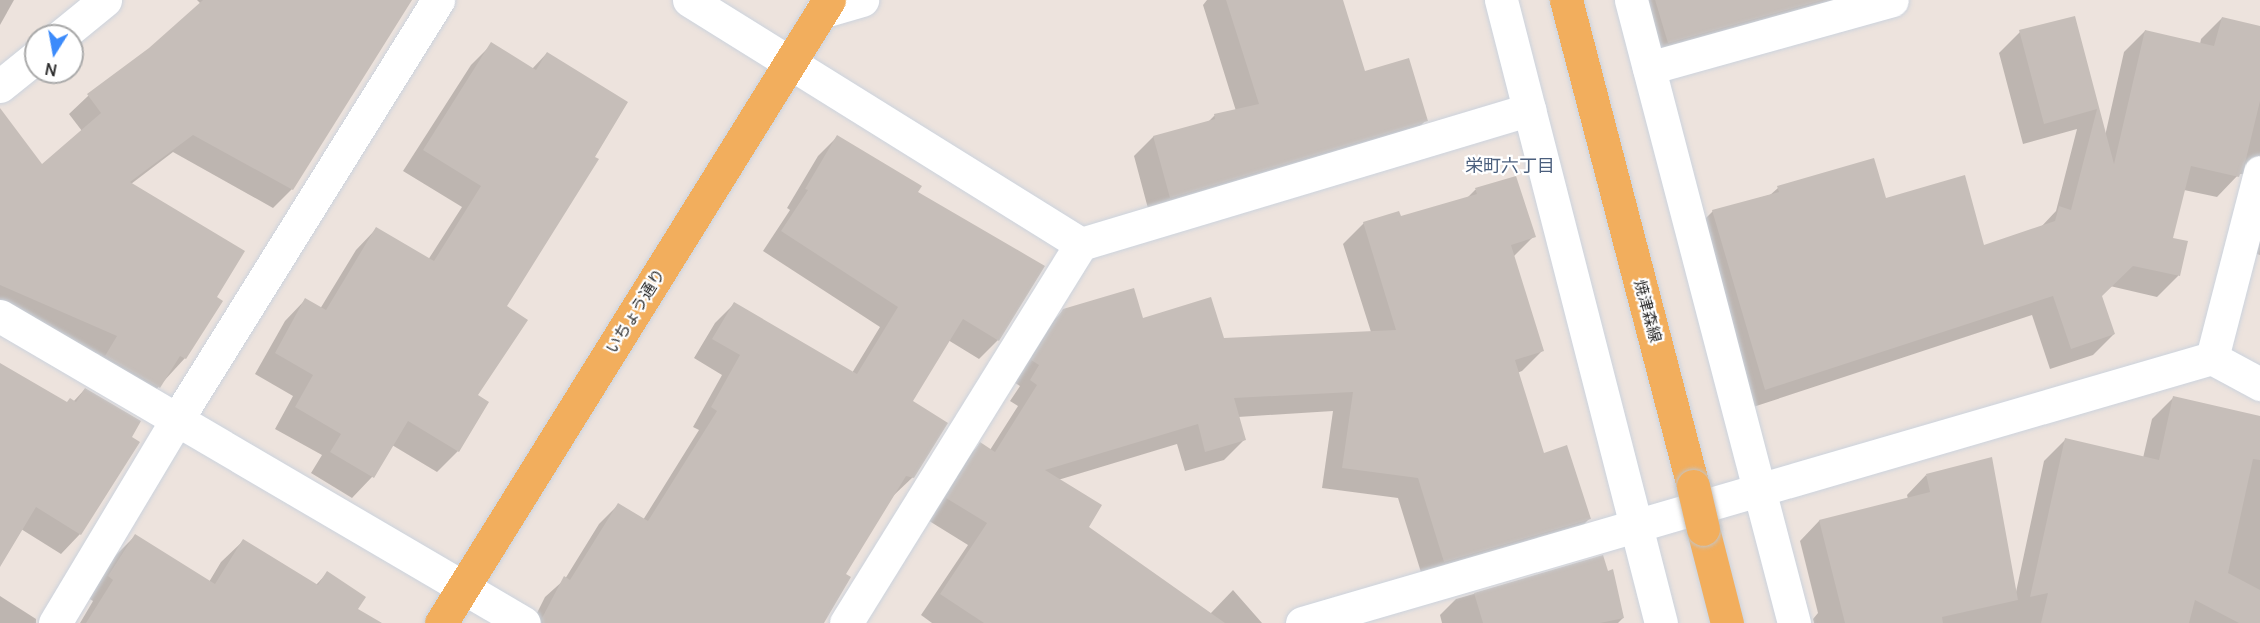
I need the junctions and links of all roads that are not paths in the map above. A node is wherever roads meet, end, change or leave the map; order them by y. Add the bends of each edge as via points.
1 (105, 0) edge
2 (438, 0) edge
3 (689, 0) edge
4 (862, 0) edge
5 (1501, 0) edge
6 (1566, 0) edge
7 (1631, 0) edge
8 (1892, 0) edge
9 (825, 6) edge
10 (76, 24) edge
11 (789, 63) junction
12 (24, 67) edge
13 (1648, 68) junction
14 (0, 86) edge
15 (1529, 110) junction
16 (2260, 172) edge
17 (1081, 244) junction
18 (0, 316) edge
19 (2212, 358) junction
20 (2260, 384) edge
21 (177, 421) junction
22 (1761, 490) junction
23 (1636, 526) junction
24 (464, 586) junction
25 (55, 623) edge
26 (441, 623) edge
27 (524, 623) edge
28 (846, 623) edge
29 (1302, 623) edge
30 (1661, 623) edge
31 (1727, 623) edge
32 (1794, 623) edge

1 - 10 street
2 - 21 street
3 - 11 street
4 - 9 street
5 - 15 street
6 - 31 main road, 焼津森線, bridge
7 - 13 street
8 - 13 street
9 - 11 main road, いちょう通り
11 - 17 street
11 - 24 main road, いちょう通り
12 - 14 street
13 - 22 street
15 - 17 street
15 - 23 street
16 - 19 street
17 - 28 street
18 - 21 street
19 - 20 street
19 - 22 street
21 - 24 street
21 - 25 street
22 - 23 street
22 - 32 street
23 - 29 street
23 - 30 street
24 - 26 main road, いちょう通り
24 - 27 street

